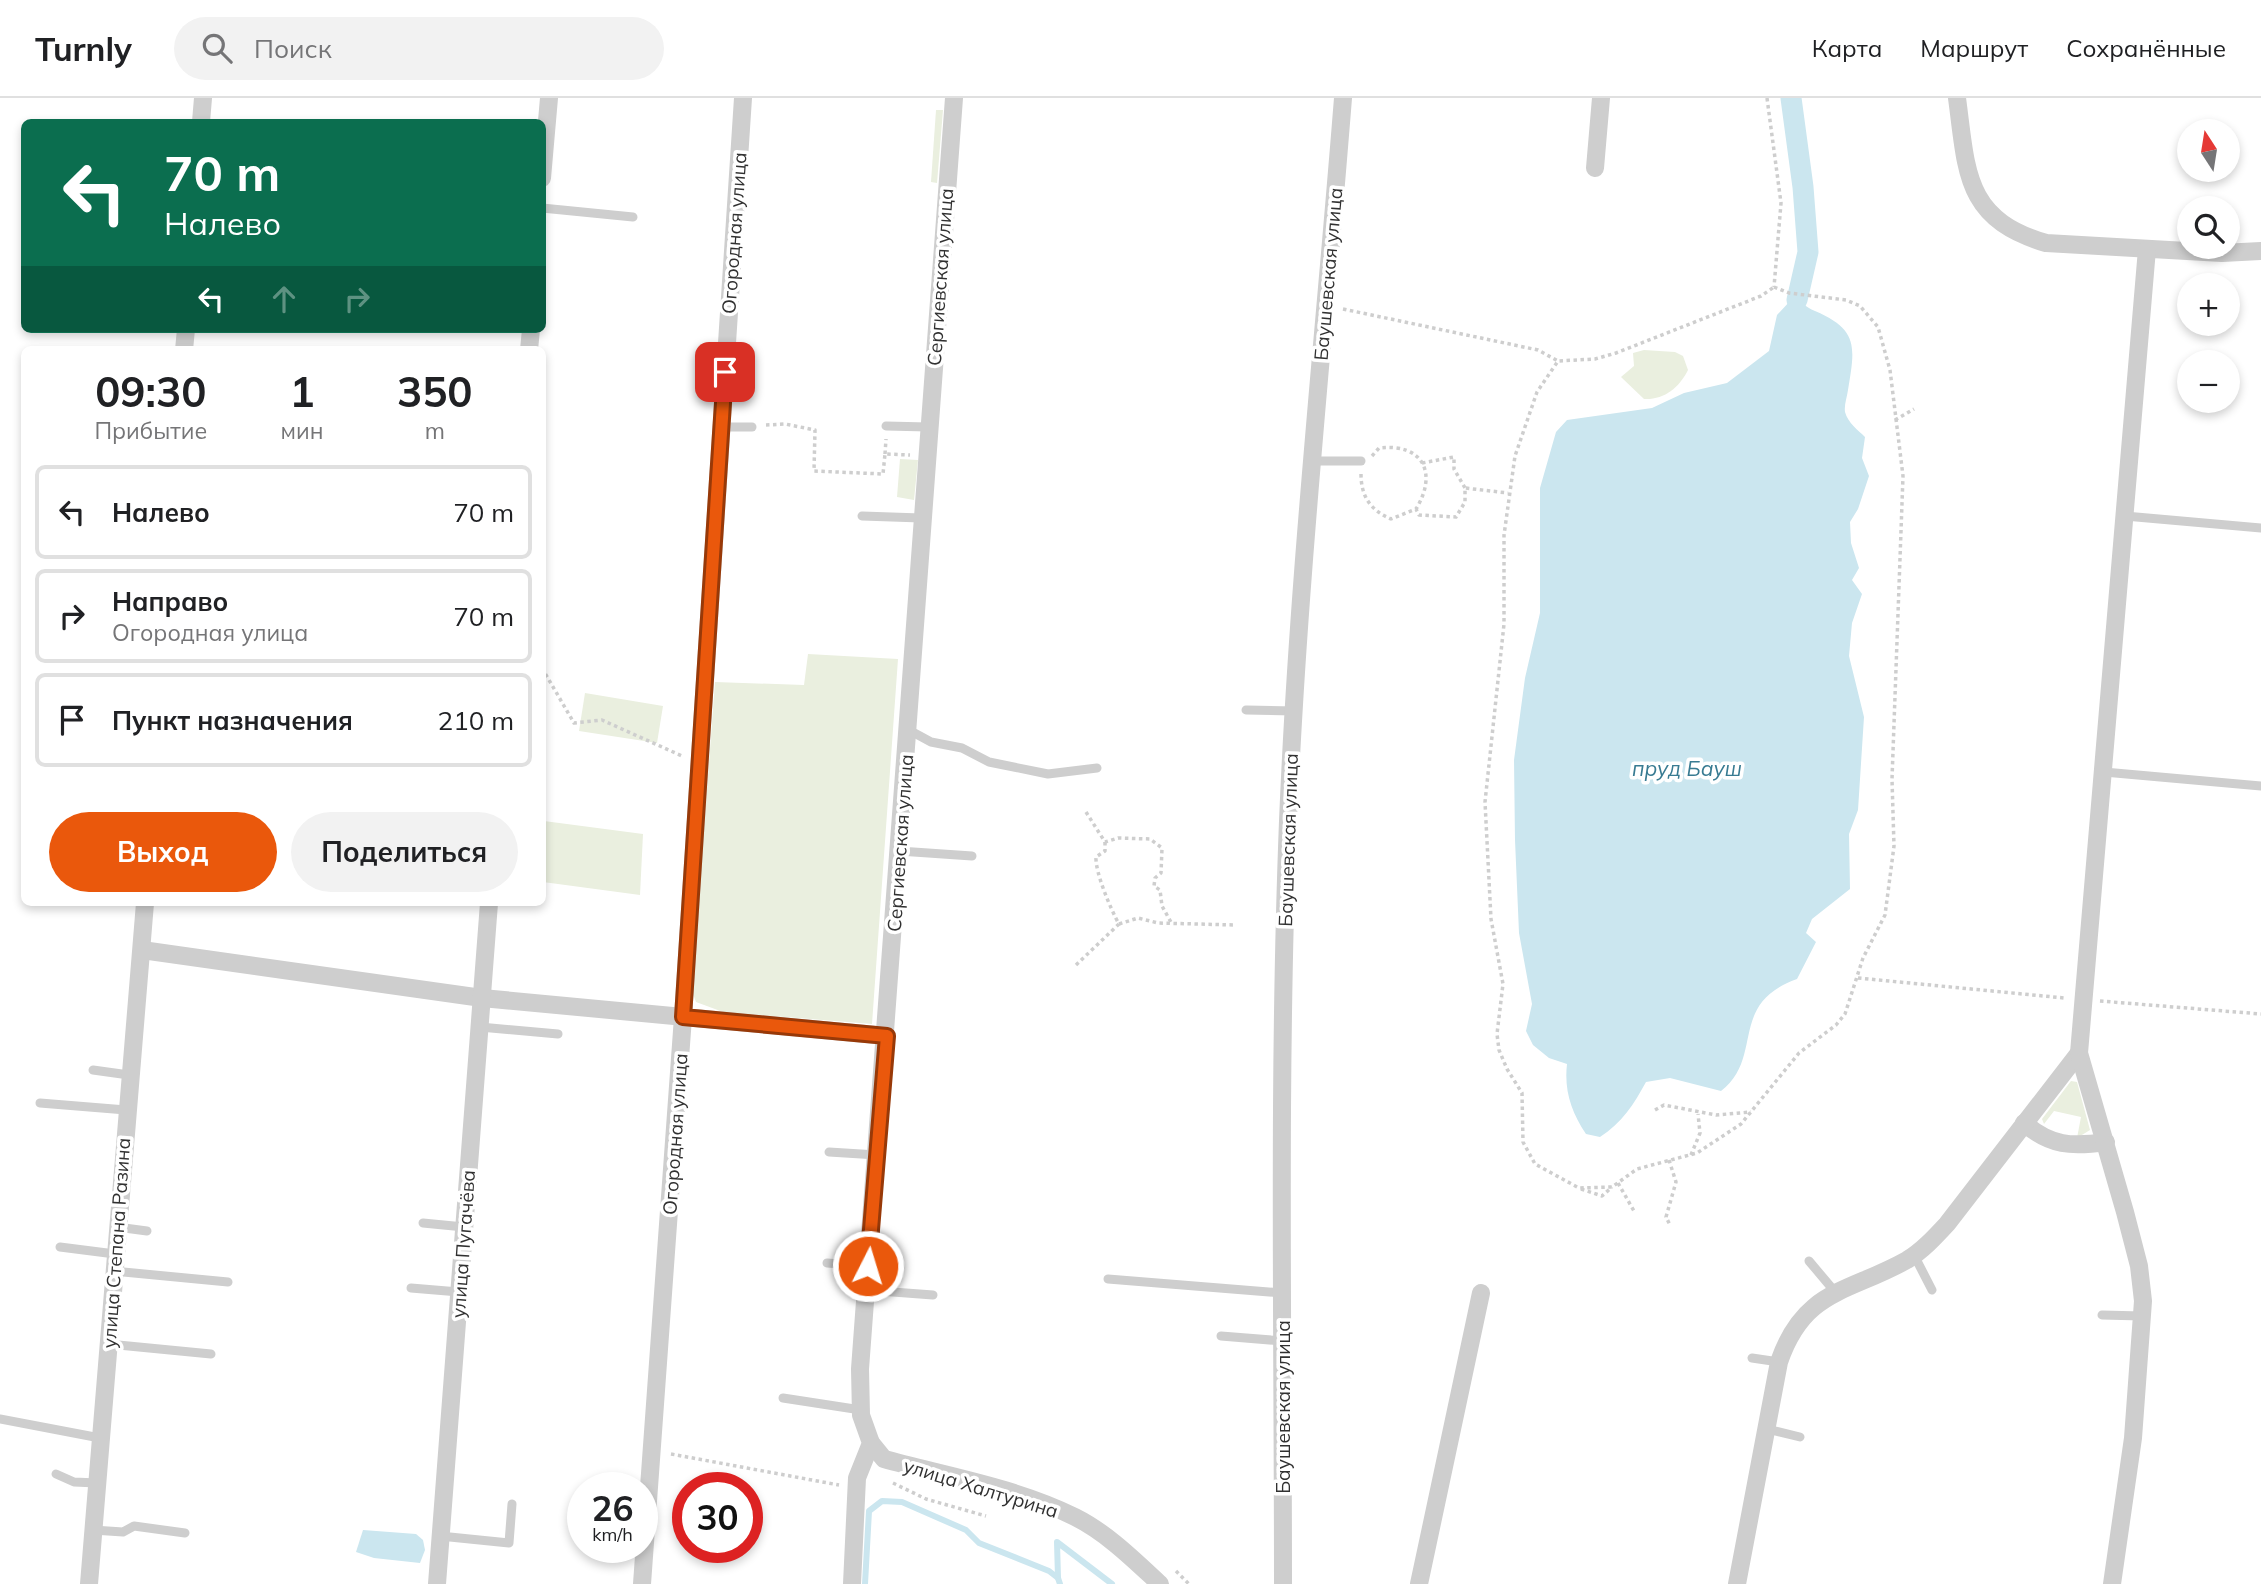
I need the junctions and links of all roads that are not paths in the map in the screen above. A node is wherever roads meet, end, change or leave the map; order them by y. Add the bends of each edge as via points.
1 (203, 98) edge
2 (549, 98) edge
3 (743, 98) edge
4 (954, 98) edge
5 (1343, 98) edge
6 (1601, 98) edge
7 (1957, 98) edge
8 (201, 119) edge
9 (546, 132) edge
10 (1595, 168) dead end
11 (546, 208) edge
12 (633, 217) dead end
13 (2147, 249) junction
14 (2261, 251) edge
15 (886, 426) dead end
16 (722, 427) junction
17 (752, 427) road end
18 (928, 427) junction
19 (1310, 461) junction
20 (1362, 461) road end
21 (862, 516) dead end
22 (2125, 516) junction
23 (921, 518) junction
24 (2261, 528) edge
25 (1246, 710) dead end
26 (1294, 712) junction
27 (907, 729) junction
28 (1097, 768) dead end
29 (2104, 772) junction
30 (2261, 786) edge
31 (899, 851) junction
32 (972, 856) dead end
33 (145, 906) edge
34 (489, 906) edge
35 (142, 950) junction
36 (482, 998) junction
37 (683, 1017) junction
38 (480, 1027) junction
39 (558, 1034) dead end
40 (887, 1036) junction
41 (2079, 1053) junction
42 (93, 1070) dead end
43 (129, 1075) junction
44 (40, 1103) dead end
45 (126, 1110) junction
46 (2024, 1123) junction
47 (2106, 1142) junction
48 (829, 1152) dead end
49 (877, 1155) junction
50 (423, 1223) dead end
51 (117, 1227) junction
52 (464, 1227) junction
53 (147, 1231) dead end
54 (60, 1247) dead end
55 (1914, 1255) junction
56 (1809, 1261) dead end
57 (114, 1262) junction
58 (827, 1263) dead end
59 (868, 1266) junction
60 (1108, 1279) dead end
61 (228, 1282) dead end
62 (411, 1288) dead end
63 (866, 1290) junction
64 (1932, 1290) dead end
65 (459, 1292) junction
66 (1282, 1293) junction
67 (1481, 1293) dead end
68 (1836, 1293) junction
69 (933, 1295) dead end
70 (2102, 1315) dead end
71 (2142, 1315) junction
72 (1221, 1336) dead end
73 (1283, 1341) junction
74 (108, 1344) junction
75 (211, 1354) dead end
76 (1752, 1358) dead end
77 (1779, 1362) junction
78 (783, 1398) dead end
79 (860, 1410) junction
80 (0, 1419) edge
81 (1766, 1429) junction
82 (1800, 1437) dead end
83 (100, 1438) junction
84 (871, 1443) junction
85 (649, 1472) edge
86 (56, 1474) dead end
87 (97, 1483) junction
88 (512, 1504) dead end
89 (93, 1530) junction
90 (185, 1533) dead end
91 (440, 1536) junction
92 (643, 1563) edge
93 (89, 1584) edge
94 (437, 1584) edge
95 (642, 1584) edge
96 (852, 1584) edge
97 (1160, 1584) edge
98 (1283, 1584) edge
99 (1419, 1584) edge
100 (1737, 1584) edge
101 (2112, 1584) edge

1 - 8 street
2 - 9 street
3 - 16 street, Огородная улица
4 - 18 street, Сергиевская улица
5 - 19 street, Баушевская улица
6 - 10 street
7 - 13 street via 1970,183 1984,208 2004,224 2046,243
11 - 12 lane
13 - 14 street
13 - 22 street
15 - 18 lane
16 - 17 lane
16 - 37 street, Огородная улица
18 - 23 street, Сергиевская улица
19 - 20 lane
19 - 26 street, Баушевская улица
21 - 23 lane
22 - 24 lane
22 - 29 street
23 - 27 street, Сергиевская улица
25 - 26 lane
26 - 66 street, Баушевская улица via 1283,1005
27 - 28 lane via 989,762 1048,774
27 - 31 street, Сергиевская улица
29 - 30 lane
29 - 41 street
31 - 32 lane
31 - 40 street, Сергиевская улица
33 - 35 street, улица Степана Разина
34 - 36 street, улица Пугачёва
35 - 36 street
35 - 43 street, улица Степана Разина
36 - 37 street
36 - 38 street, улица Пугачёва
37 - 40 street
37 - 85 street, Огородная улица
38 - 39 lane
38 - 52 street, улица Пугачёва
40 - 49 street, Сергиевская улица
41 - 46 street
41 - 47 street
42 - 43 lane
43 - 45 street, улица Степана Разина
44 - 45 lane
45 - 51 street, улица Степана Разина
46 - 47 street via 2042,1138 2079,1146
46 - 55 street via 1947,1224
47 - 71 street via 2139,1266
48 - 49 lane
49 - 59 street, Сергиевская улица
50 - 52 lane
51 - 53 lane
51 - 57 street, улица Степана Разина
52 - 65 street, улица Пугачёва
54 - 57 lane
55 - 64 lane
55 - 68 street
56 - 68 lane
57 - 61 lane
57 - 74 street, улица Степана Разина
58 - 59 lane
59 - 63 street, Сергиевская улица
60 - 66 lane
62 - 65 lane
63 - 69 lane
63 - 79 street, Сергиевская улица
65 - 91 street, улица Пугачёва
66 - 73 street, Баушевская улица
67 - 99 street
68 - 77 street via 1801,1316
70 - 71 lane
71 - 101 street via 2133,1438
72 - 73 lane
73 - 98 street, Баушевская улица
74 - 75 lane
74 - 83 street, улица Степана Разина
76 - 77 lane
77 - 81 street
78 - 79 lane
79 - 84 street, Сергиевская улица
80 - 83 lane
81 - 82 lane
81 - 100 street
83 - 87 street, улица Степана Разина
84 - 96 street via 858,1478
84 - 97 street, улица Халтурина via 884,1459 1051,1506 1078,1518
86 - 87 lane via 74,1482
87 - 89 street, улица Степана Разина
88 - 91 lane via 509,1543
89 - 90 lane via 123,1532 134,1527
89 - 93 street, улица Степана Разина
91 - 94 street, улица Пугачёва
92 - 95 street, Огородная улица

